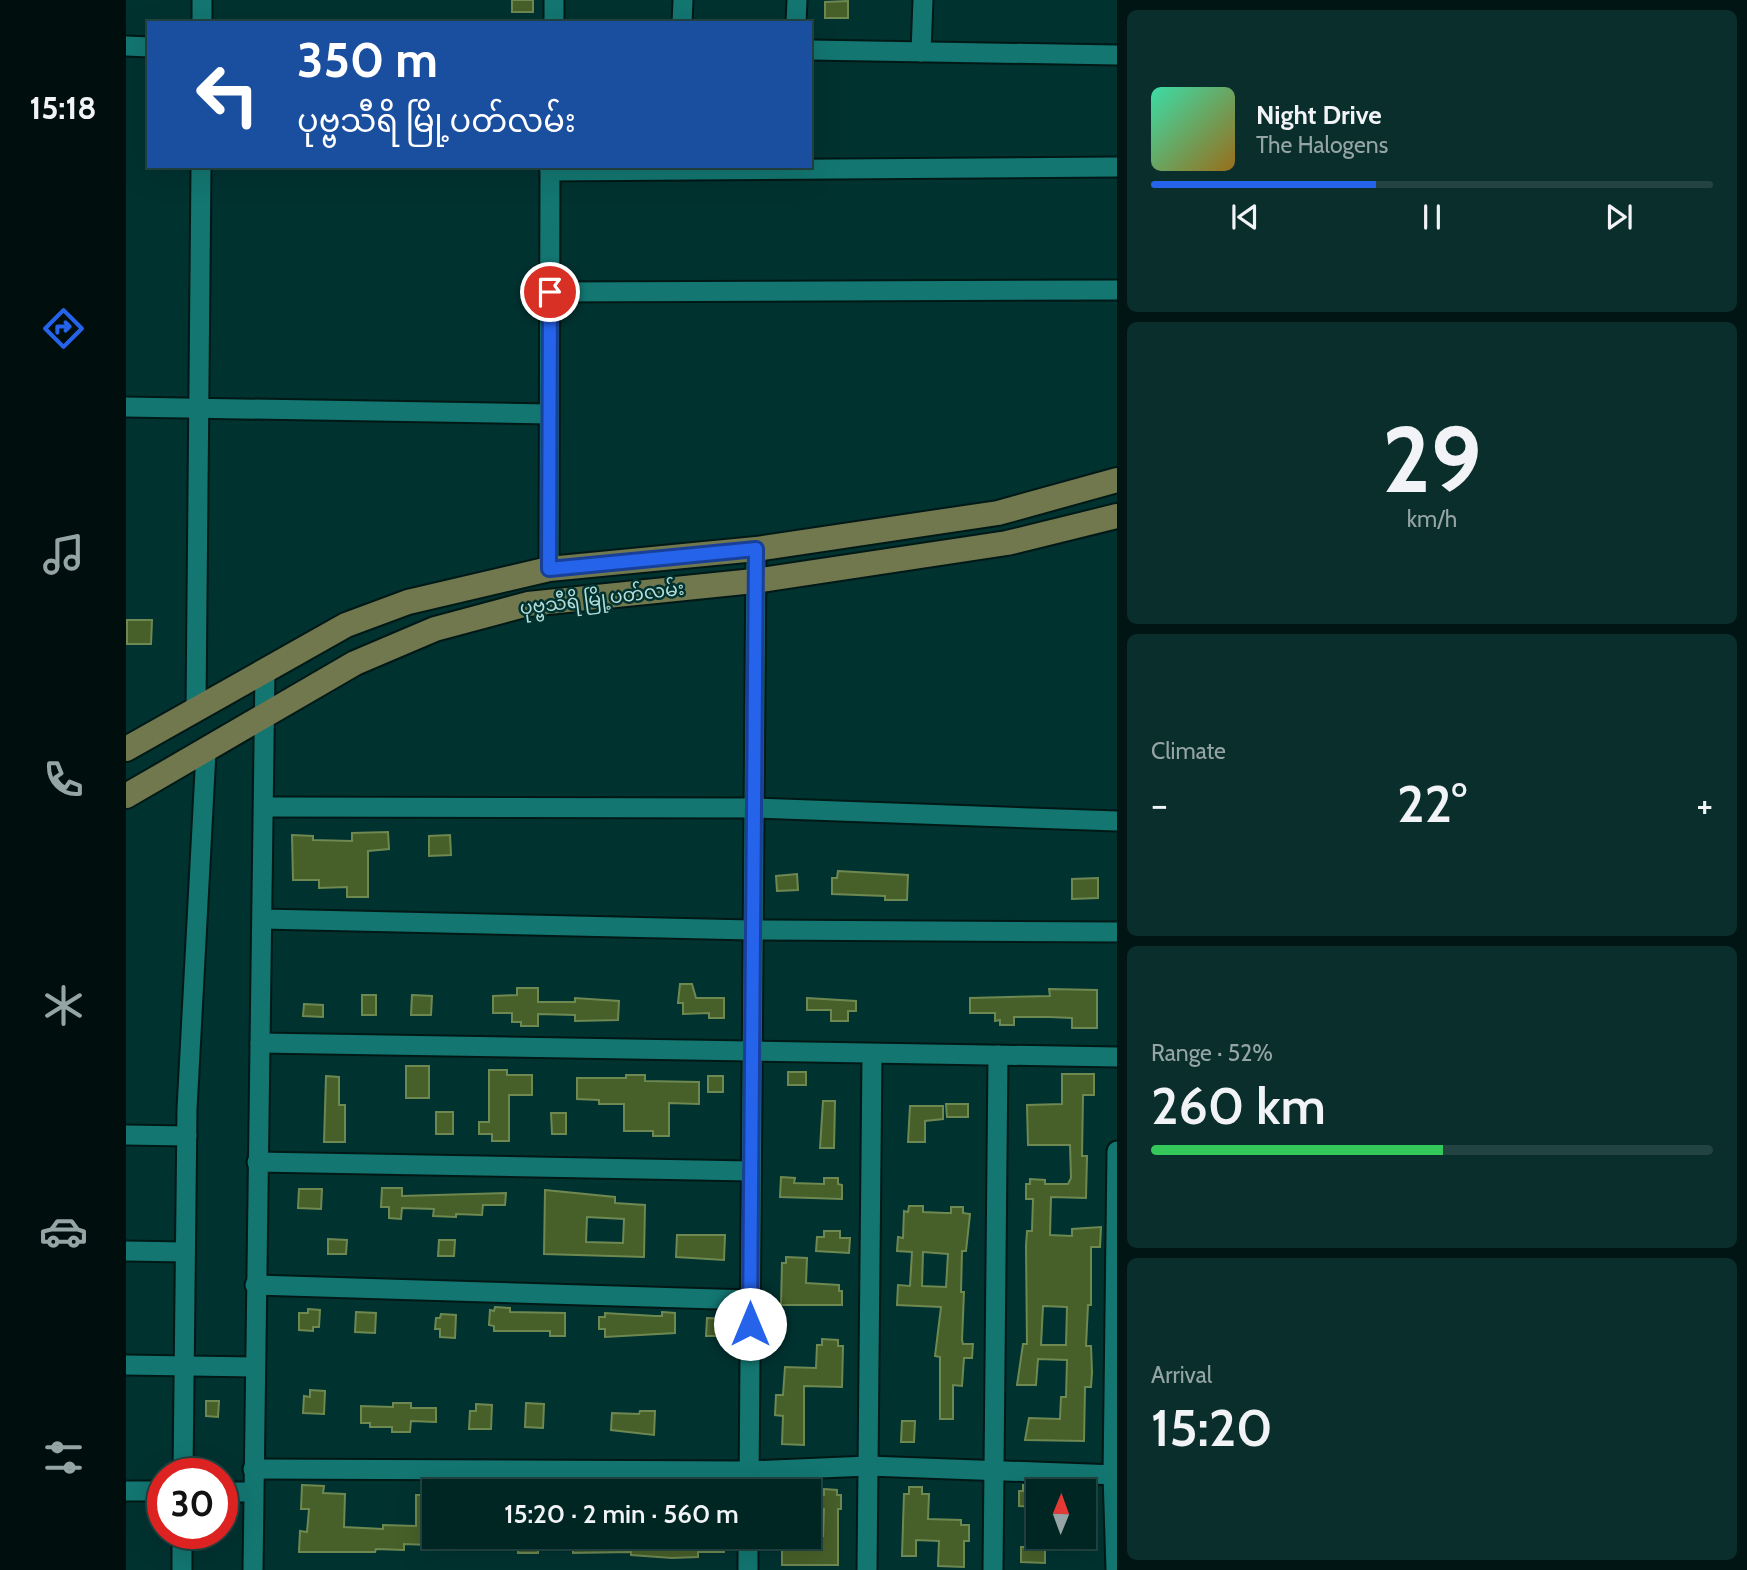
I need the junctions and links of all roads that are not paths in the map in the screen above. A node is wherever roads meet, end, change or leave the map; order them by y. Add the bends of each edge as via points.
1 (202, 0) edge
2 (554, 0) edge
3 (683, 0) edge
4 (797, 0) edge
5 (923, 0) edge
6 (202, 21) edge
7 (554, 21) edge
8 (682, 21) edge
9 (796, 21) edge
10 (126, 46) edge
11 (147, 47) edge
12 (812, 50) edge
13 (921, 52) junction
14 (1117, 55) edge
15 (1117, 167) edge
16 (201, 168) edge
17 (550, 169) edge
18 (1117, 290) edge
19 (550, 292) junction
20 (126, 407) edge
21 (200, 408) junction
22 (548, 414) junction
23 (1117, 480) edge
24 (1117, 516) edge
25 (756, 549) junction
26 (549, 569) junction
27 (754, 581) junction
28 (265, 670) junction
29 (196, 707) junction
30 (267, 712) junction
31 (126, 749) edge
32 (206, 752) junction
33 (126, 796) edge
34 (265, 807) junction
35 (752, 808) junction
36 (1117, 821) edge
37 (262, 919) junction
38 (751, 930) junction
39 (1117, 932) edge
40 (260, 1043) junction
41 (751, 1052) junction
42 (872, 1054) junction
43 (998, 1055) junction
44 (1117, 1057) edge
45 (126, 1135) edge
46 (187, 1136) junction
47 (1117, 1151) edge
48 (257, 1162) junction
49 (750, 1171) junction
50 (126, 1251) edge
51 (185, 1252) junction
52 (255, 1285) junction
53 (750, 1300) junction
54 (126, 1365) edge
55 (184, 1365) junction
56 (254, 1367) junction
57 (183, 1458) edge
58 (868, 1465) junction
59 (253, 1469) junction
60 (749, 1471) junction
61 (993, 1472) junction
62 (1115, 1475) edge
63 (749, 1479) edge
64 (126, 1491) edge
65 (147, 1491) edge
66 (238, 1492) edge
67 (253, 1492) junction
68 (182, 1549) edge
69 (748, 1549) edge
70 (182, 1570) edge
71 (253, 1570) edge
72 (748, 1570) edge
73 (867, 1570) edge
74 (993, 1570) edge
75 (1116, 1570) edge

1 - 6 street
2 - 7 street
3 - 8 street
4 - 9 street
5 - 13 street
10 - 11 street
12 - 13 street
13 - 14 street
15 - 17 street
16 - 21 street
17 - 19 street
18 - 19 street
19 - 22 street
20 - 21 street
21 - 22 street
21 - 29 street
22 - 26 street
23 - 25 main road, ပုဗ္ဗသီရိ မြို့ပတ်လမ်း via 998,513
24 - 27 main road, ပုဗ္ဗသီရိ မြို့ပတ်လမ်း via 1006,543
25 - 26 main road, ပုဗ္ဗသီရိ မြို့ပတ်လမ်း
25 - 27 street
26 - 28 main road, ပုဗ္ဗသီရိ မြို့ပတ်လမ်း via 408,602 346,625
27 - 30 main road, ပုဗ္ဗသီရိ မြို့ပတ်လမ်း via 514,608 424,634 355,663
27 - 35 street
28 - 29 main road, ပုဗ္ဗသီရိ မြို့ပတ်လမ်း
28 - 30 street
29 - 31 main road, ပုဗ္ဗသီရိ မြို့ပတ်လမ်း
30 - 32 main road, ပုဗ္ဗသီရိ မြို့ပတ်လမ်း
30 - 34 street
32 - 33 main road, ပုဗ္ဗသီရိ မြို့ပတ်လမ်း
32 - 46 street
34 - 35 street
34 - 37 street
35 - 36 street
35 - 38 street
37 - 38 street
37 - 40 street
38 - 39 street
38 - 41 street
40 - 41 street
40 - 48 street
41 - 42 street
41 - 49 street
42 - 43 street
42 - 58 street
43 - 44 street
43 - 61 street
45 - 46 street
46 - 51 street
47 - 62 street
48 - 49 street
48 - 52 street
49 - 53 street
50 - 51 street
51 - 55 street
52 - 53 street
52 - 56 street
53 - 60 street
54 - 55 street
55 - 56 street
55 - 57 street
56 - 59 street
58 - 60 street
58 - 61 street
58 - 73 street
59 - 60 street
59 - 67 street
60 - 63 street
61 - 62 street
61 - 74 street
62 - 75 street
64 - 65 street
66 - 67 street
67 - 71 street
68 - 70 street
69 - 72 street

